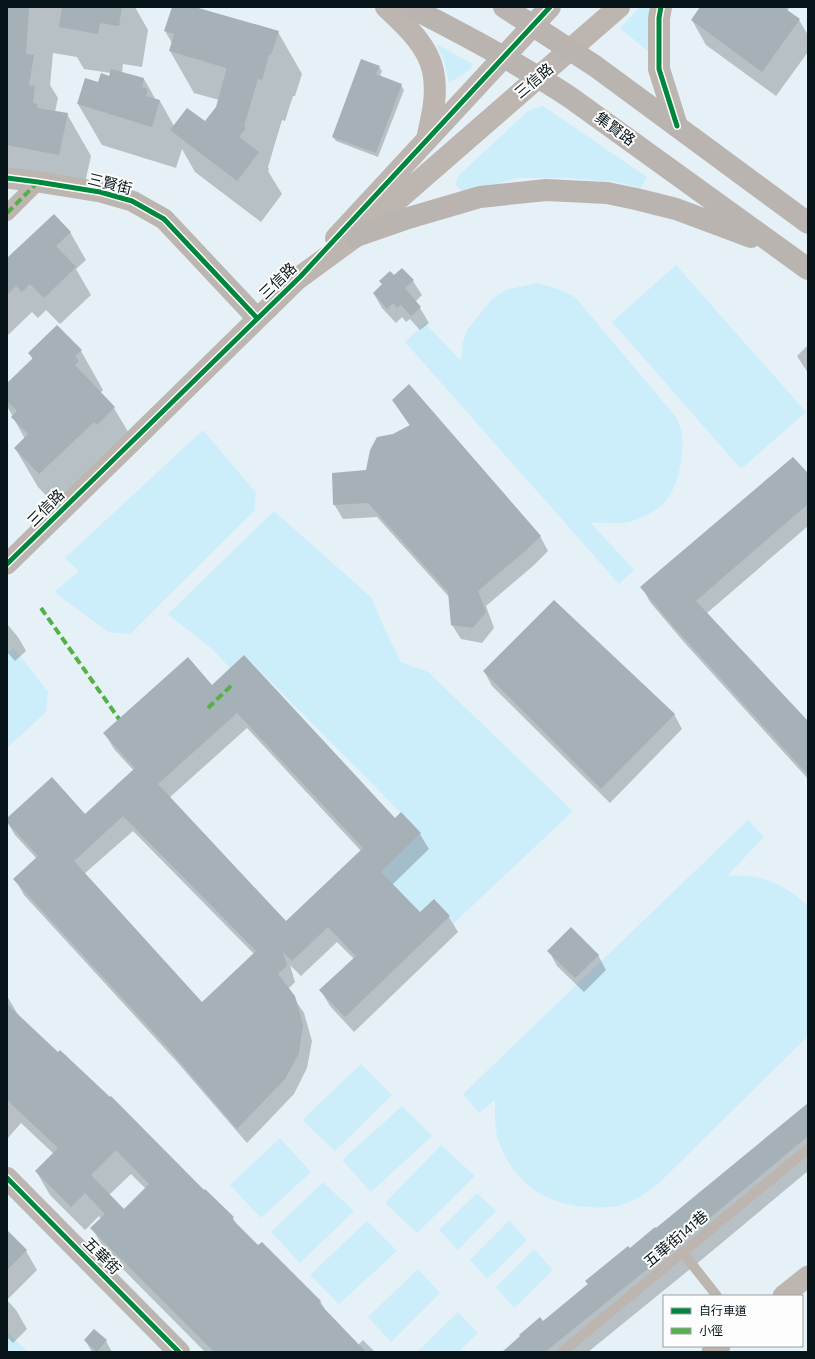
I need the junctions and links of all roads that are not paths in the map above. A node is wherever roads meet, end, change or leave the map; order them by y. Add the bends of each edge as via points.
1 (386, 7) edge
2 (410, 7) edge
3 (504, 7) edge
4 (550, 7) edge
5 (619, 7) edge
6 (660, 7) edge
7 (533, 25) junction
8 (571, 50) junction
9 (504, 57) junction
10 (539, 77) junction
11 (677, 126) junction
12 (427, 139) junction
13 (7, 178) edge
14 (38, 182) junction
15 (7, 213) edge
16 (808, 223) edge
17 (356, 236) junction
18 (779, 248) junction
19 (808, 269) edge
20 (300, 277) junction
21 (257, 318) junction
22 (8, 560) edge
23 (808, 1149) edge
24 (7, 1178) edge
25 (683, 1253) junction
26 (808, 1276) edge
27 (716, 1295) edge
28 (784, 1295) edge
29 (179, 1352) edge
30 (562, 1352) edge

1 - 12 street via 404,23 419,42 433,71 434,103
2 - 9 main road, 集賢路
3 - 7 main road
4 - 7 street
5 - 8 street, 三信路
6 - 11 street via 659,69
7 - 8 main road
7 - 9 street, 三信路
8 - 10 street, 三信路
8 - 11 main road
9 - 10 main road, 集賢路
9 - 12 street, 三信路
10 - 17 street, 三信路
10 - 18 main road, 集賢路
11 - 16 main road
12 - 20 street, 三信路
13 - 14 street, 三賢街
14 - 15 street
14 - 21 street, 三賢街 via 100,192 132,201 164,219
17 - 18 main road via 480,197 546,190 607,193 676,209
17 - 20 street, 三信路
18 - 19 main road, 集賢路
20 - 21 street, 三信路
21 - 22 street, 三信路
23 - 25 lane, 五華街141巷
24 - 29 street, 五華街
25 - 27 lane
25 - 30 lane, 五華街141巷
26 - 28 street

